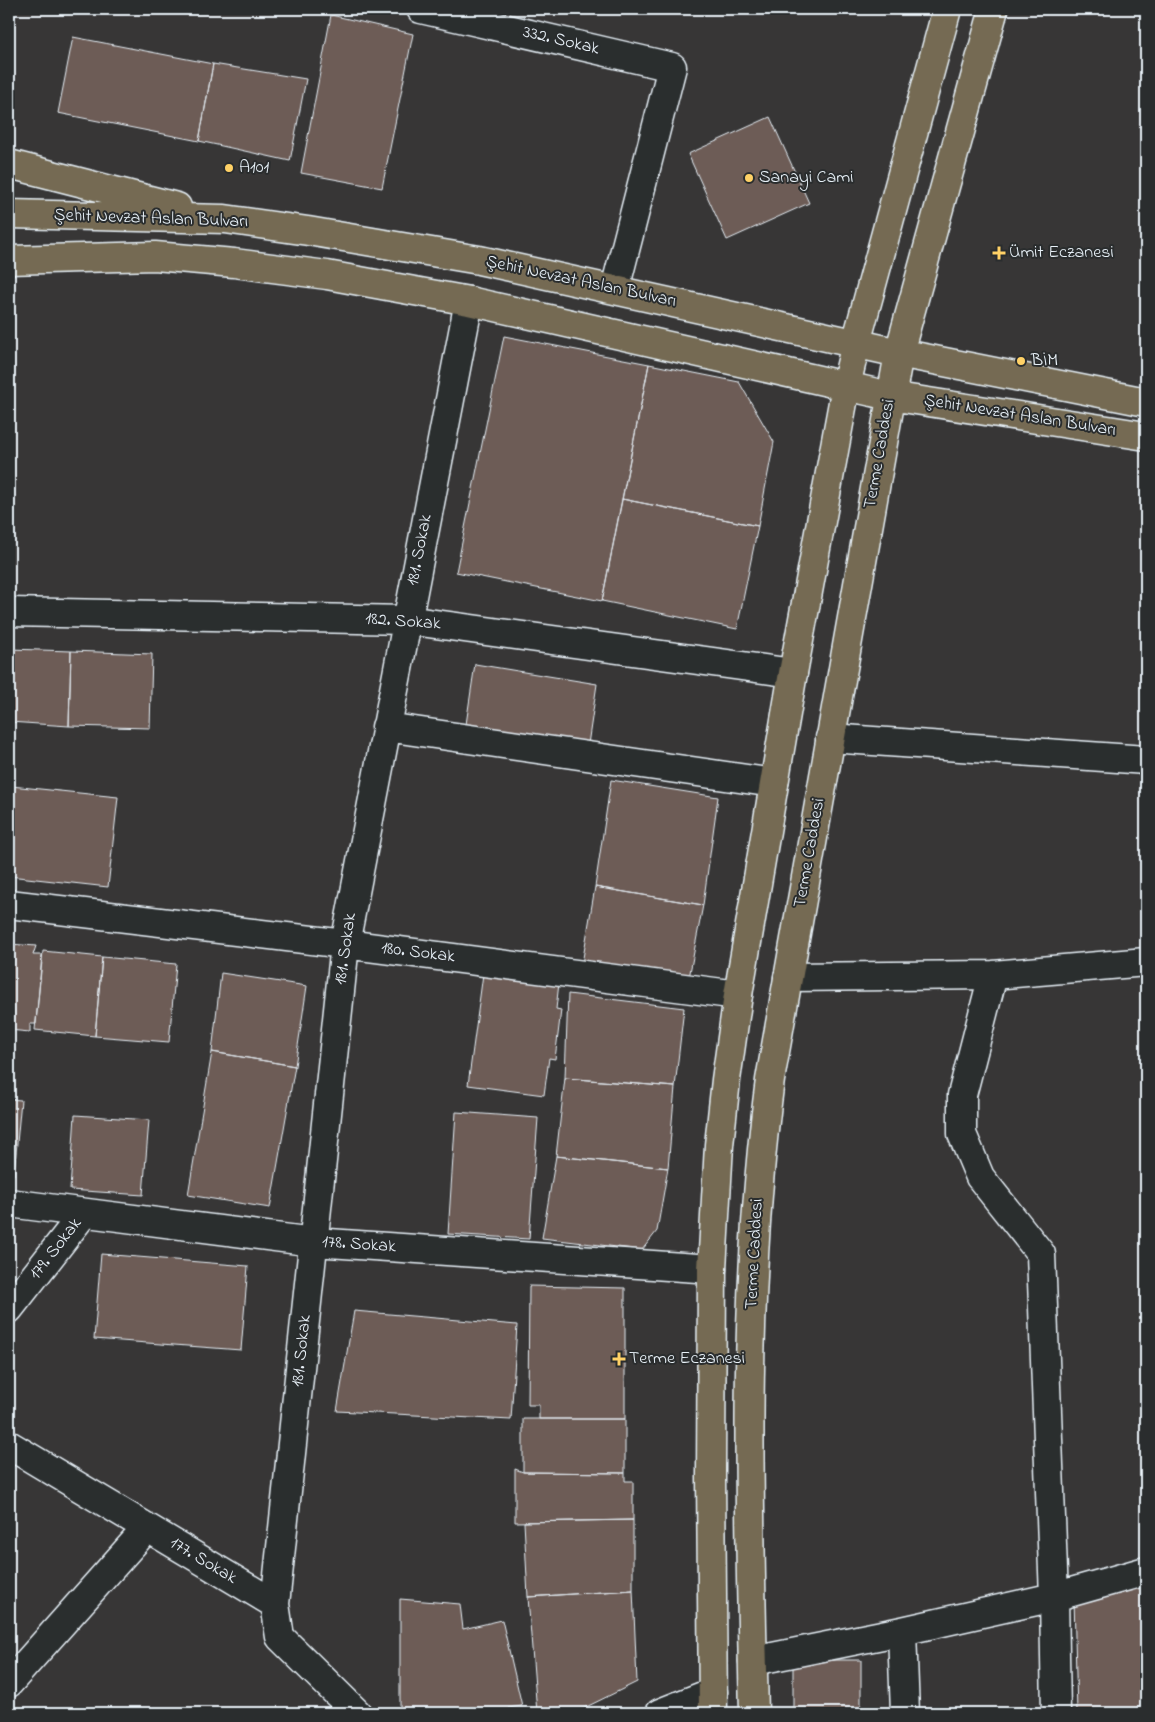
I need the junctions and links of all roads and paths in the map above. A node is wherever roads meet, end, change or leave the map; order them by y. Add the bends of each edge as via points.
1 (421, 9) edge
2 (947, 9) edge
3 (994, 9) edge
4 (9, 164) edge
5 (9, 214) edge
6 (225, 219) junction
7 (9, 260) edge
8 (615, 289) junction
9 (469, 301) junction
10 (856, 342) junction
11 (899, 352) junction
12 (846, 386) junction
13 (890, 396) junction
14 (1146, 402) edge
15 (1146, 436) edge
16 (9, 612) edge
17 (406, 620) junction
18 (793, 673) junction
19 (386, 727) junction
20 (830, 738) junction
21 (1146, 760) edge
22 (774, 783) junction
23 (9, 904) edge
24 (345, 944) junction
25 (1146, 962) edge
26 (993, 975) junction
27 (788, 977) junction
28 (738, 995) junction
29 (9, 1203) edge
30 (84, 1213) junction
31 (314, 1242) junction
32 (712, 1269) junction
33 (9, 1309) edge
34 (9, 1446) edge
35 (147, 1528) junction
36 (1146, 1570) edge
37 (1054, 1597) junction
38 (275, 1604) junction
39 (902, 1631) junction
40 (753, 1661) junction
41 (9, 1683) edge
42 (713, 1702) edge
43 (357, 1713) edge
44 (660, 1713) edge
45 (754, 1713) edge
46 (905, 1713) edge
47 (1056, 1713) edge

1 - 8 street, 332. Sokak via 672,67
2 - 10 main road
3 - 11 main road, Terme Caddesi
4 - 6 main road
5 - 6 main road, Şehit Nevzat Aslan Bulvarı
6 - 8 main road, Şehit Nevzat Aslan Bulvarı via 479,260
7 - 9 main road, Şehit Nevzat Aslan Bulvarı via 155,256 327,275
8 - 10 main road, Şehit Nevzat Aslan Bulvarı
9 - 12 main road, Şehit Nevzat Aslan Bulvarı
9 - 17 street, 181. Sokak
10 - 11 main road, Şehit Nevzat Aslan Bulvarı
10 - 12 main road
11 - 13 main road, Terme Caddesi
11 - 14 main road, Şehit Nevzat Aslan Bulvarı
12 - 13 main road, Şehit Nevzat Aslan Bulvarı
12 - 18 main road
13 - 15 main road, Şehit Nevzat Aslan Bulvarı
13 - 20 main road, Terme Caddesi
16 - 17 street, 182. Sokak
17 - 18 street, 182. Sokak
17 - 19 street, 181. Sokak
18 - 22 main road
19 - 22 street
19 - 24 street, 181. Sokak
20 - 21 street
20 - 27 main road, Terme Caddesi
22 - 28 main road
23 - 24 street, 180. Sokak
24 - 28 street, 180. Sokak
24 - 31 street, 181. Sokak
25 - 26 street
26 - 27 street
26 - 37 street via 962,1095 962,1134 980,1177 1041,1254
27 - 40 main road, Terme Caddesi via 762,1141 753,1275 749,1441
28 - 32 main road via 719,1144
29 - 30 street, 178. Sokak
30 - 31 street, 178. Sokak
30 - 33 street, 179. Sokak
31 - 32 street, 178. Sokak
31 - 38 street, 181. Sokak
32 - 42 main road
34 - 35 street, 177. Sokak
35 - 38 street, 177. Sokak
35 - 41 street
36 - 37 street
37 - 39 street
37 - 47 street
38 - 43 street via 280,1638
39 - 40 street
39 - 46 street
40 - 45 main road, Terme Caddesi
42 - 44 street

